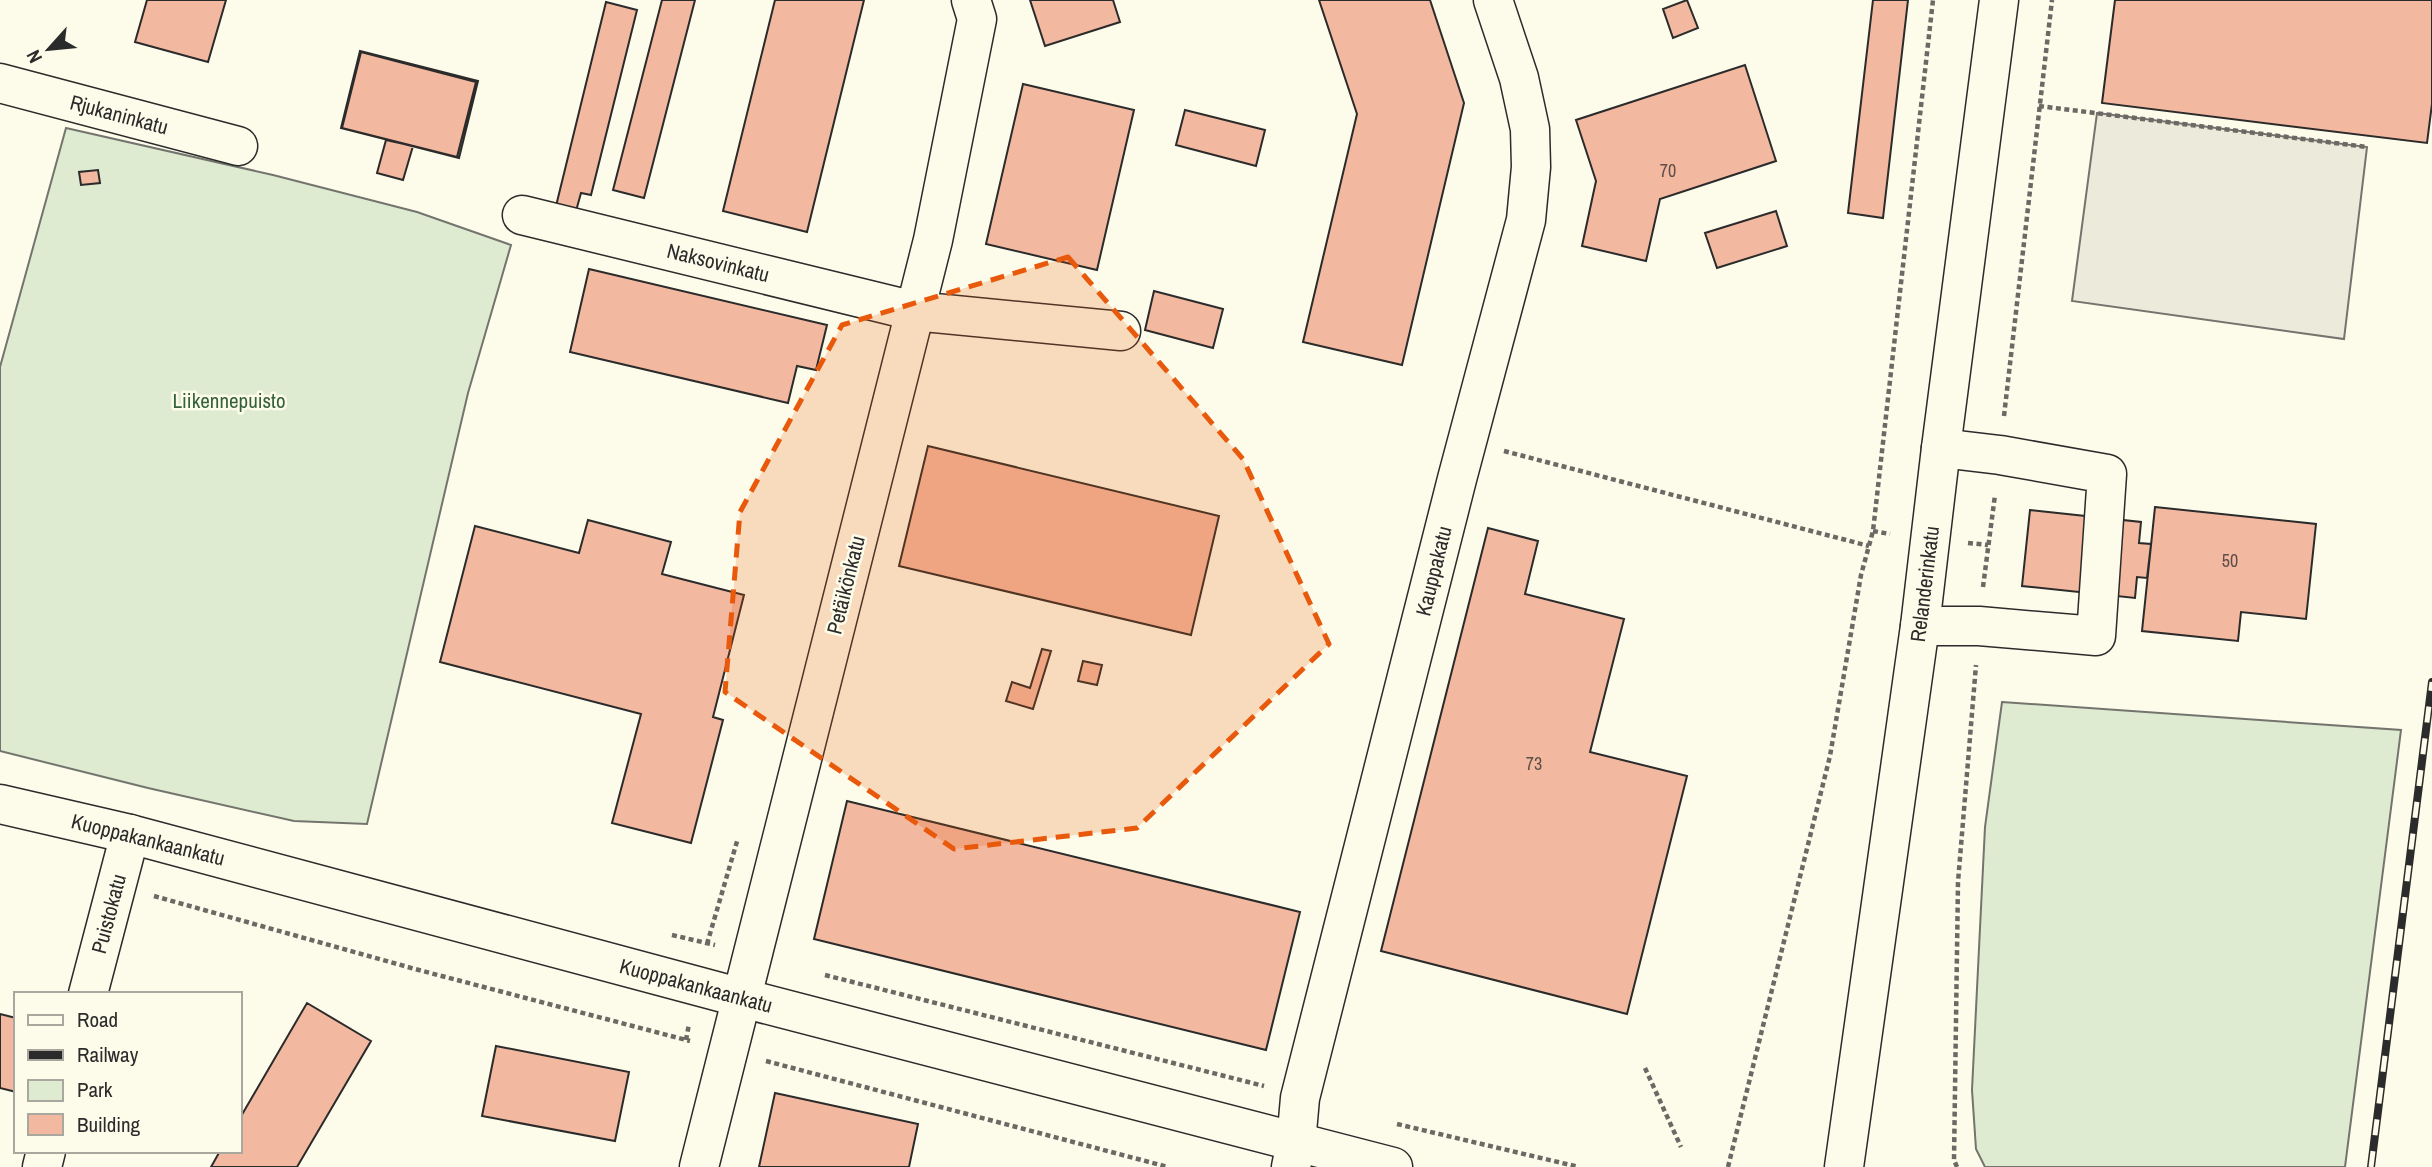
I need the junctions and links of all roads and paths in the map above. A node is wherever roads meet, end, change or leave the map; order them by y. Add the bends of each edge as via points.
1 (971, 0) edge
2 (1493, 0) edge
3 (1933, 0) edge
4 (1999, 0) edge
5 (2052, 0) edge
6 (0, 83) edge
7 (2039, 106) junction
8 (239, 146) dead end
9 (2367, 147) dead end
10 (522, 215) dead end
11 (914, 311) junction
12 (1121, 331) dead end
13 (1492, 448) dead end
14 (1941, 448) junction
15 (2000, 455) junction
16 (1869, 546) junction
17 (1920, 626) junction
18 (1979, 626) junction
19 (0, 804) edge
20 (130, 834) junction
21 (738, 838) dead end
22 (117, 886) junction
23 (708, 943) dead end
24 (819, 974) dead end
25 (89, 992) edge
26 (742, 998) junction
27 (729, 1051) junction
28 (1646, 1068) dead end
29 (1261, 1085) dead end
30 (1393, 1123) dead end
31 (1681, 1147) dead end
32 (1293, 1155) edge
33 (699, 1167) edge
34 (1168, 1167) edge
35 (1393, 1167) edge
36 (1580, 1167) edge
37 (1728, 1167) edge
38 (1844, 1167) edge
39 (1957, 1167) edge

1 - 11 street, Petäikönkatu via 977,19 933,240
2 - 32 street, Kauppakatu via 1530,128 1526,220 1300,1098
3 - 16 path
4 - 14 street, Relanderinkatu
5 - 7 path
6 - 8 street, Rjukaninkatu
7 - 9 path
7 - 15 path
10 - 11 street, Naksovinkatu
11 - 12 street, Naksovinkatu
11 - 26 street, Petäikönkatu
13 - 16 path
14 - 15 street
14 - 17 street, Relanderinkatu
15 - 18 path
15 - 18 street via 2107,474 2096,636
16 - 37 path via 1830,755
17 - 18 street
17 - 38 street, Relanderinkatu
18 - 39 path via 1958,882
19 - 20 street, Kuoppakankaankatu
20 - 22 street, Puistokatu
20 - 26 street, Kuoppakankaankatu
21 - 23 path
22 - 25 street, Puistokatu
22 - 27 path
24 - 29 path
26 - 27 street, Petäikönkatu
26 - 32 street, Kuoppakankaankatu
27 - 33 street, Petäikönkatu
27 - 34 path
28 - 31 path
30 - 36 path
32 - 35 street, Kuoppakankaankatu

